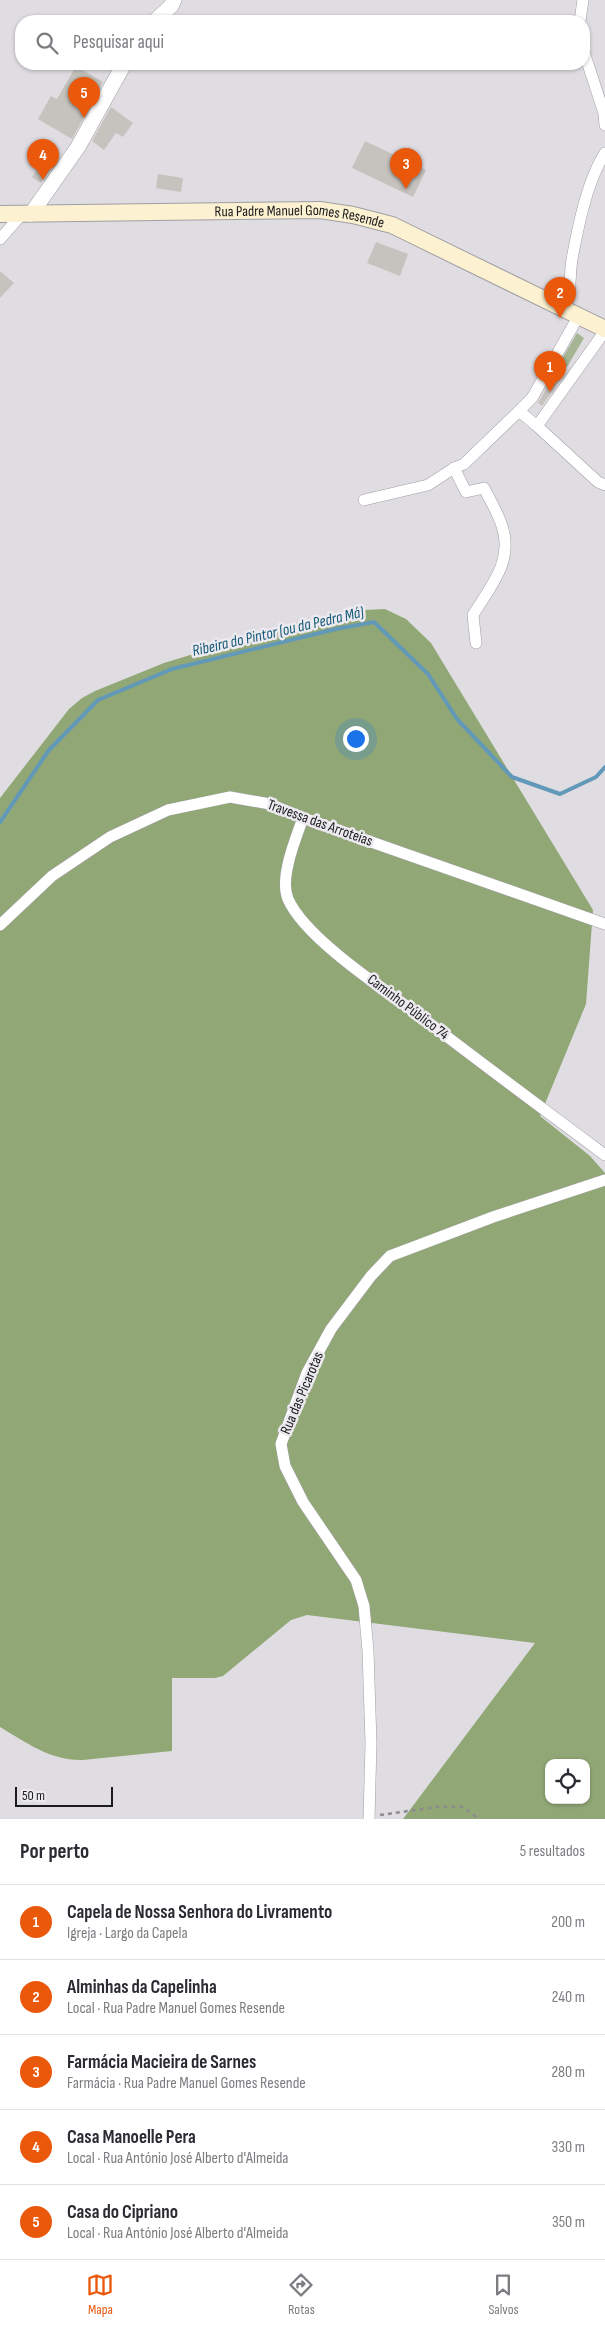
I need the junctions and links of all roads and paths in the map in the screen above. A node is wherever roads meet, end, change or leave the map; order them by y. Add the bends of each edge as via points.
1 (174, 0) edge
2 (583, 0) edge
3 (161, 15) edge
4 (581, 15) edge
5 (121, 70) edge
6 (590, 70) edge
7 (605, 126) edge
8 (605, 153) edge
9 (1, 214) edge
10 (26, 214) junction
11 (2, 236) edge
12 (572, 313) junction
13 (605, 330) edge
14 (519, 410) junction
15 (537, 426) junction
16 (454, 468) junction
17 (605, 485) edge
18 (364, 500) dead end
19 (476, 643) dead end
20 (303, 818) junction
21 (605, 924) edge
22 (0, 925) edge
23 (605, 1156) edge
24 (605, 1180) edge
25 (370, 1818) edge
26 (479, 1819) edge

1 - 3 street
2 - 4 street
5 - 10 street via 78,146
6 - 7 street
8 - 12 street via 591,180 572,261
9 - 10 main road, Rua Padre Manuel Gomes Resende
9 - 11 street
10 - 11 street
10 - 12 main road, Rua Padre Manuel Gomes Resende via 320,210 353,215 392,225
12 - 13 main road, Rua Padre Manuel Gomes Resende
12 - 14 street via 532,398
13 - 15 street
14 - 15 street
14 - 16 street via 464,464
15 - 17 street
16 - 18 street via 428,485
16 - 19 street via 466,492 484,488 502,526 506,549 500,574 473,615
20 - 21 street, Travessa das Arroteias
20 - 22 street, Travessa das Arroteias via 270,804 230,797 168,810 110,837 52,876
20 - 23 street, Caminho Público 74 via 286,873 286,896 298,918 371,980
24 - 25 street, Rua das Picarotas via 390,1256 331,1329 307,1373 281,1444 285,1466 302,1502 356,1580 364,1606 368,1651
25 - 26 path via 437,1807 464,1807

